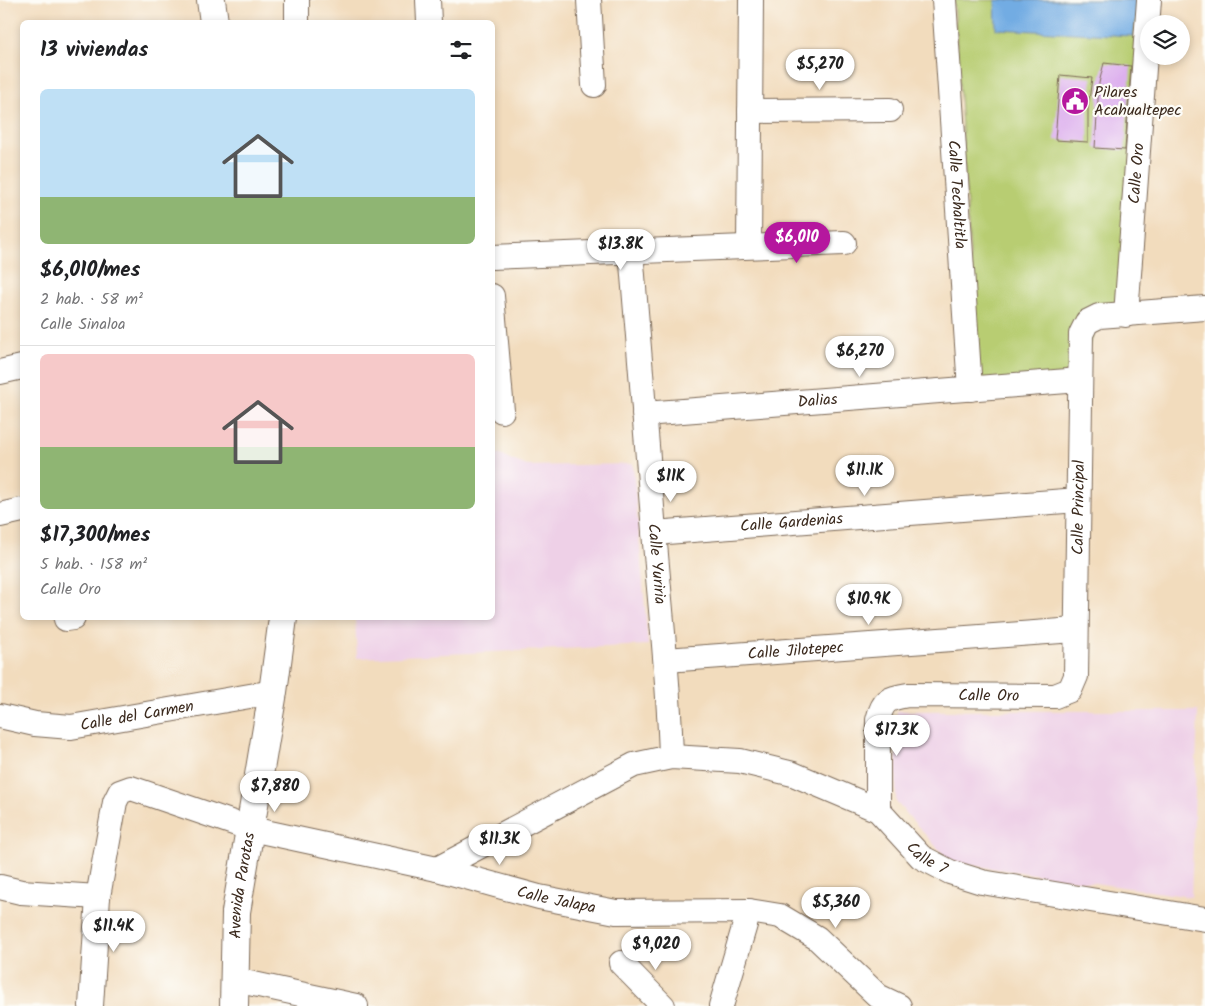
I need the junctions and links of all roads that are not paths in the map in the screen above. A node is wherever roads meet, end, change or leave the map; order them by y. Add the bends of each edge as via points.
1 (211, 0) edge
2 (296, 0) edge
3 (428, 0) edge
4 (589, 0) edge
5 (751, 0) edge
6 (944, 0) edge
7 (1149, 0) edge
8 (214, 20) edge
9 (297, 20) edge
10 (429, 20) edge
11 (594, 85) dead end
12 (890, 110) dead end
13 (750, 111) junction
14 (844, 243) dead end
15 (749, 246) junction
16 (631, 251) junction
17 (495, 257) edge
18 (1205, 308) edge
19 (1126, 315) junction
20 (495, 330) edge
21 (20, 367) edge
22 (0, 372) edge
23 (1080, 380) junction
24 (970, 389) junction
25 (502, 411) dead end
26 (644, 414) junction
27 (1078, 500) junction
28 (20, 510) edge
29 (0, 515) edge
30 (654, 533) junction
31 (283, 620) edge
32 (1075, 630) junction
33 (666, 660) junction
34 (273, 692) junction
35 (1055, 696) joint
36 (0, 716) edge
37 (671, 757) junction
38 (878, 810) junction
39 (251, 829) junction
40 (437, 870) junction
41 (0, 887) edge
42 (98, 897) junction
43 (749, 911) junction
44 (1205, 919) edge
45 (621, 963) dead end
46 (234, 993) edge
47 (91, 1006) edge
48 (356, 1006) edge
49 (663, 1006) edge
50 (721, 1006) edge
51 (899, 1006) edge

1 - 8 street
2 - 9 street
3 - 10 street
4 - 11 street
5 - 13 street
6 - 24 street, Calle Techaltitla
7 - 19 street, Calle Oro
12 - 13 street
13 - 15 street
14 - 15 street
15 - 16 street
16 - 17 street
16 - 26 street, Calle Yuriria
18 - 19 street
19 - 23 street, Calle Principal via 1099,316 1087,322 1080,334
20 - 25 street
21 - 22 street
23 - 24 street, Dalias
23 - 27 street, Calle Principal
24 - 26 street, Dalias
26 - 30 street, Calle Yuriria
27 - 30 street, Calle Gardenias
27 - 32 street, Calle Principal
28 - 29 street
30 - 33 street, Calle Yuriria
31 - 34 street, Avenida Parotas
32 - 33 street, Calle Jilotepec
32 - 35 street, Calle Principal via 1076,676 1070,690
33 - 37 street, Calle Yuriria
34 - 36 street, Calle del Carmen via 71,727 35,724
34 - 39 street, Avenida Parotas
35 - 38 street, Calle Oro via 908,695 889,698 881,706 878,720
37 - 38 street, Calle 7 via 740,761 793,774
37 - 40 street, Calle 7 via 634,765
38 - 44 street, Calle 7 via 921,857 950,872 982,882
39 - 40 street, Calle Jalapa
39 - 42 street, Calle Jalapa via 131,788 120,792 115,802
39 - 46 street, Avenida Parotas via 236,912
40 - 43 street, Calle Jalapa via 616,912
41 - 42 street via 21,892
42 - 47 street
43 - 50 street
43 - 51 street, Calle Jalapa via 780,916 817,938 878,996
45 - 49 street
46 - 48 street

